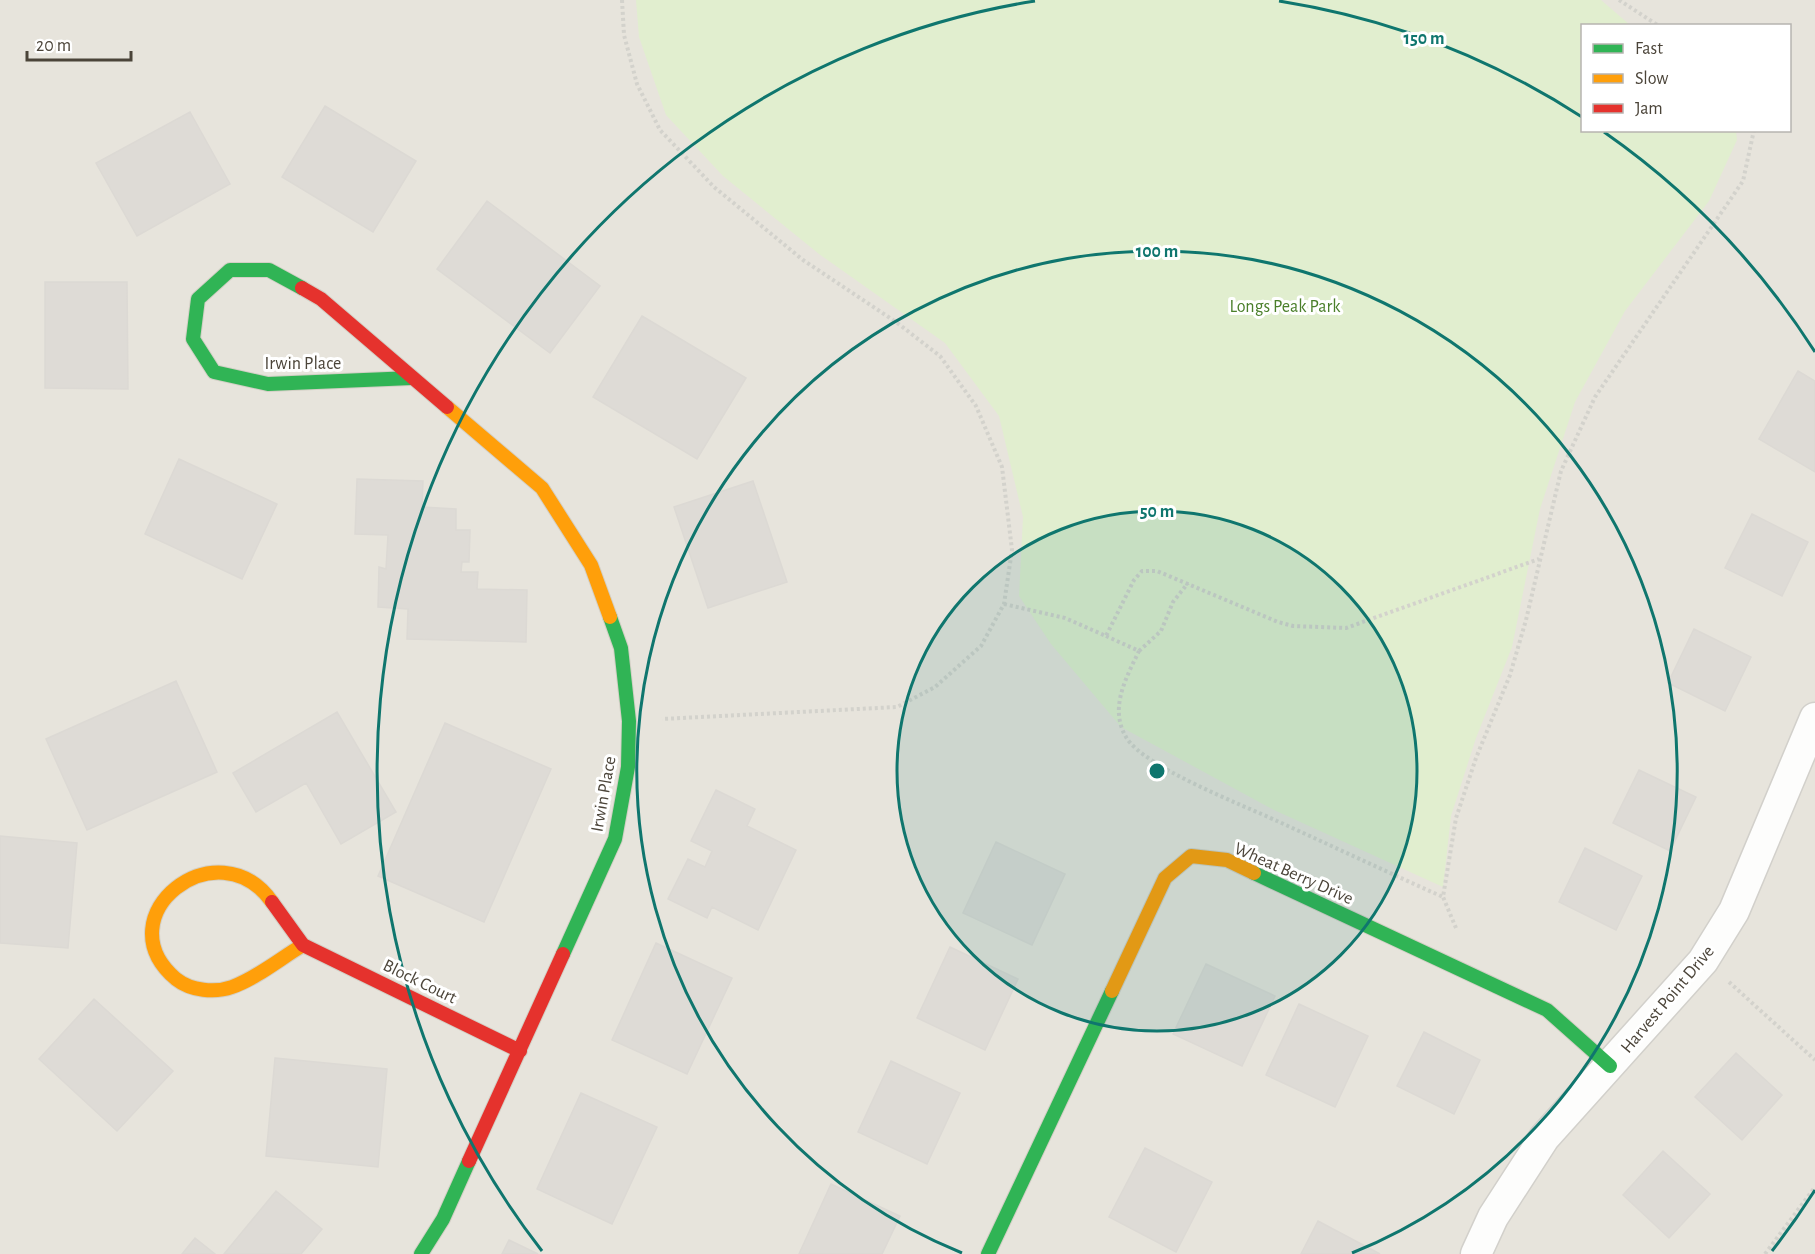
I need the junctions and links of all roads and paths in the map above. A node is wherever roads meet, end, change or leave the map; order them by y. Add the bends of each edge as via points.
1 (622, 0) edge
2 (1619, 0) edge
3 (1656, 24) edge
4 (1754, 132) edge
5 (412, 378) junction
6 (1540, 559) junction
7 (1188, 583) junction
8 (1004, 604) junction
9 (1106, 636) junction
10 (1139, 651) junction
11 (1815, 718) edge
12 (629, 721) junction
13 (1443, 897) junction
14 (1466, 933) dead end
15 (303, 945) junction
16 (1703, 961) junction
17 (520, 1051) junction
18 (1815, 1060) edge
19 (1610, 1066) junction
20 (1815, 1187) edge
21 (421, 1254) edge
22 (988, 1254) edge
23 (1476, 1254) edge
24 (1765, 1254) edge

1 - 8 path via 624,35 637,84 660,129 714,187 803,260 940,356 976,406 1002,466 1012,550
2 - 3 path
4 - 6 path via 1743,182 1595,397 1561,471
5 - 5 street, Irwin Place via 268,384 214,372 193,339 198,299 230,270 269,270 321,299
5 - 12 street, Irwin Place via 548,497 591,565 621,648
6 - 7 path via 1346,628 1293,626
6 - 13 path via 1510,675 1456,818
7 - 9 path via 1157,571 1142,571
7 - 10 path via 1173,602 1161,631
8 - 9 path via 1065,618
8 - 12 path via 981,646 935,687 897,707
9 - 10 path
10 - 13 path via 1121,686 1119,703 1126,738 1148,758
11 - 16 street, Harvest Point Drive via 1734,910
12 - 17 street, Irwin Place via 628,767 615,839
13 - 14 path via 1456,928
15 - 15 street, Block Court via 264,890 240,876 212,871 176,886 159,904 152,927 155,950 164,969 183,985 206,991 232,987
15 - 17 street, Block Court
16 - 18 path
16 - 19 street, Harvest Point Drive
17 - 21 street, Irwin Place via 443,1219
19 - 22 street, Wheat Berry Drive via 1547,1010 1227,860 1191,856 1164,878
19 - 23 street, Harvest Point Drive via 1544,1138 1493,1217
20 - 24 path

